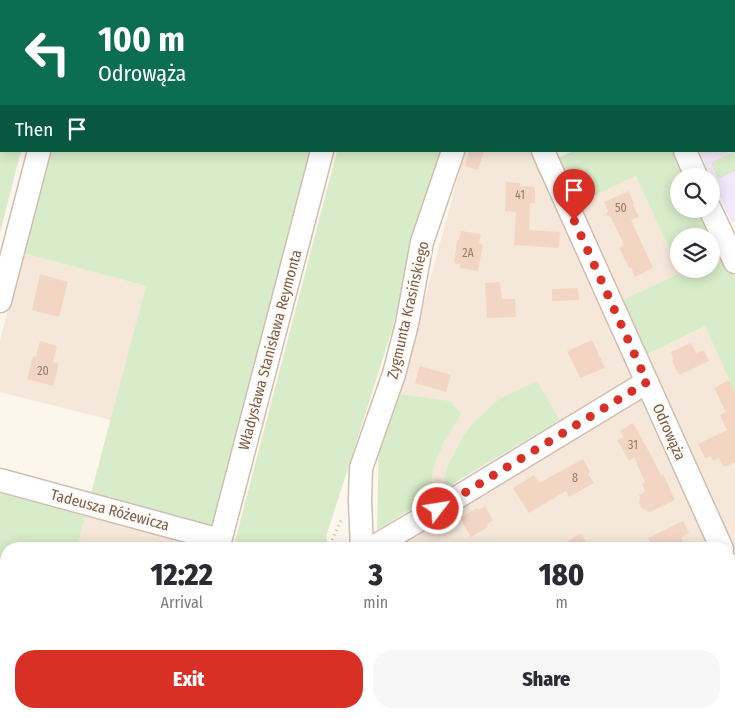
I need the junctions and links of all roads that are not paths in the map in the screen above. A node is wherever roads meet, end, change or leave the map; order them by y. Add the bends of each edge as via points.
1 (39, 152) edge
2 (322, 152) edge
3 (453, 152) edge
4 (543, 152) edge
5 (685, 152) edge
6 (692, 168) edge
7 (714, 218) edge
8 (735, 262) edge
9 (0, 301) edge
10 (647, 382) junction
11 (0, 480) edge
12 (212, 542) edge
13 (220, 542) edge
14 (362, 542) edge
15 (382, 542) edge
16 (719, 542) edge

1 - 9 street
2 - 13 street, Władysława Stanisława Reymonta
3 - 14 street, Zygmunta Krasińskiego via 422,242 394,374 361,468
4 - 10 street, Odrowąża
5 - 6 street
7 - 8 street
10 - 15 street
10 - 16 street, Odrowąża
11 - 12 street, Tadeusza Różewicza

